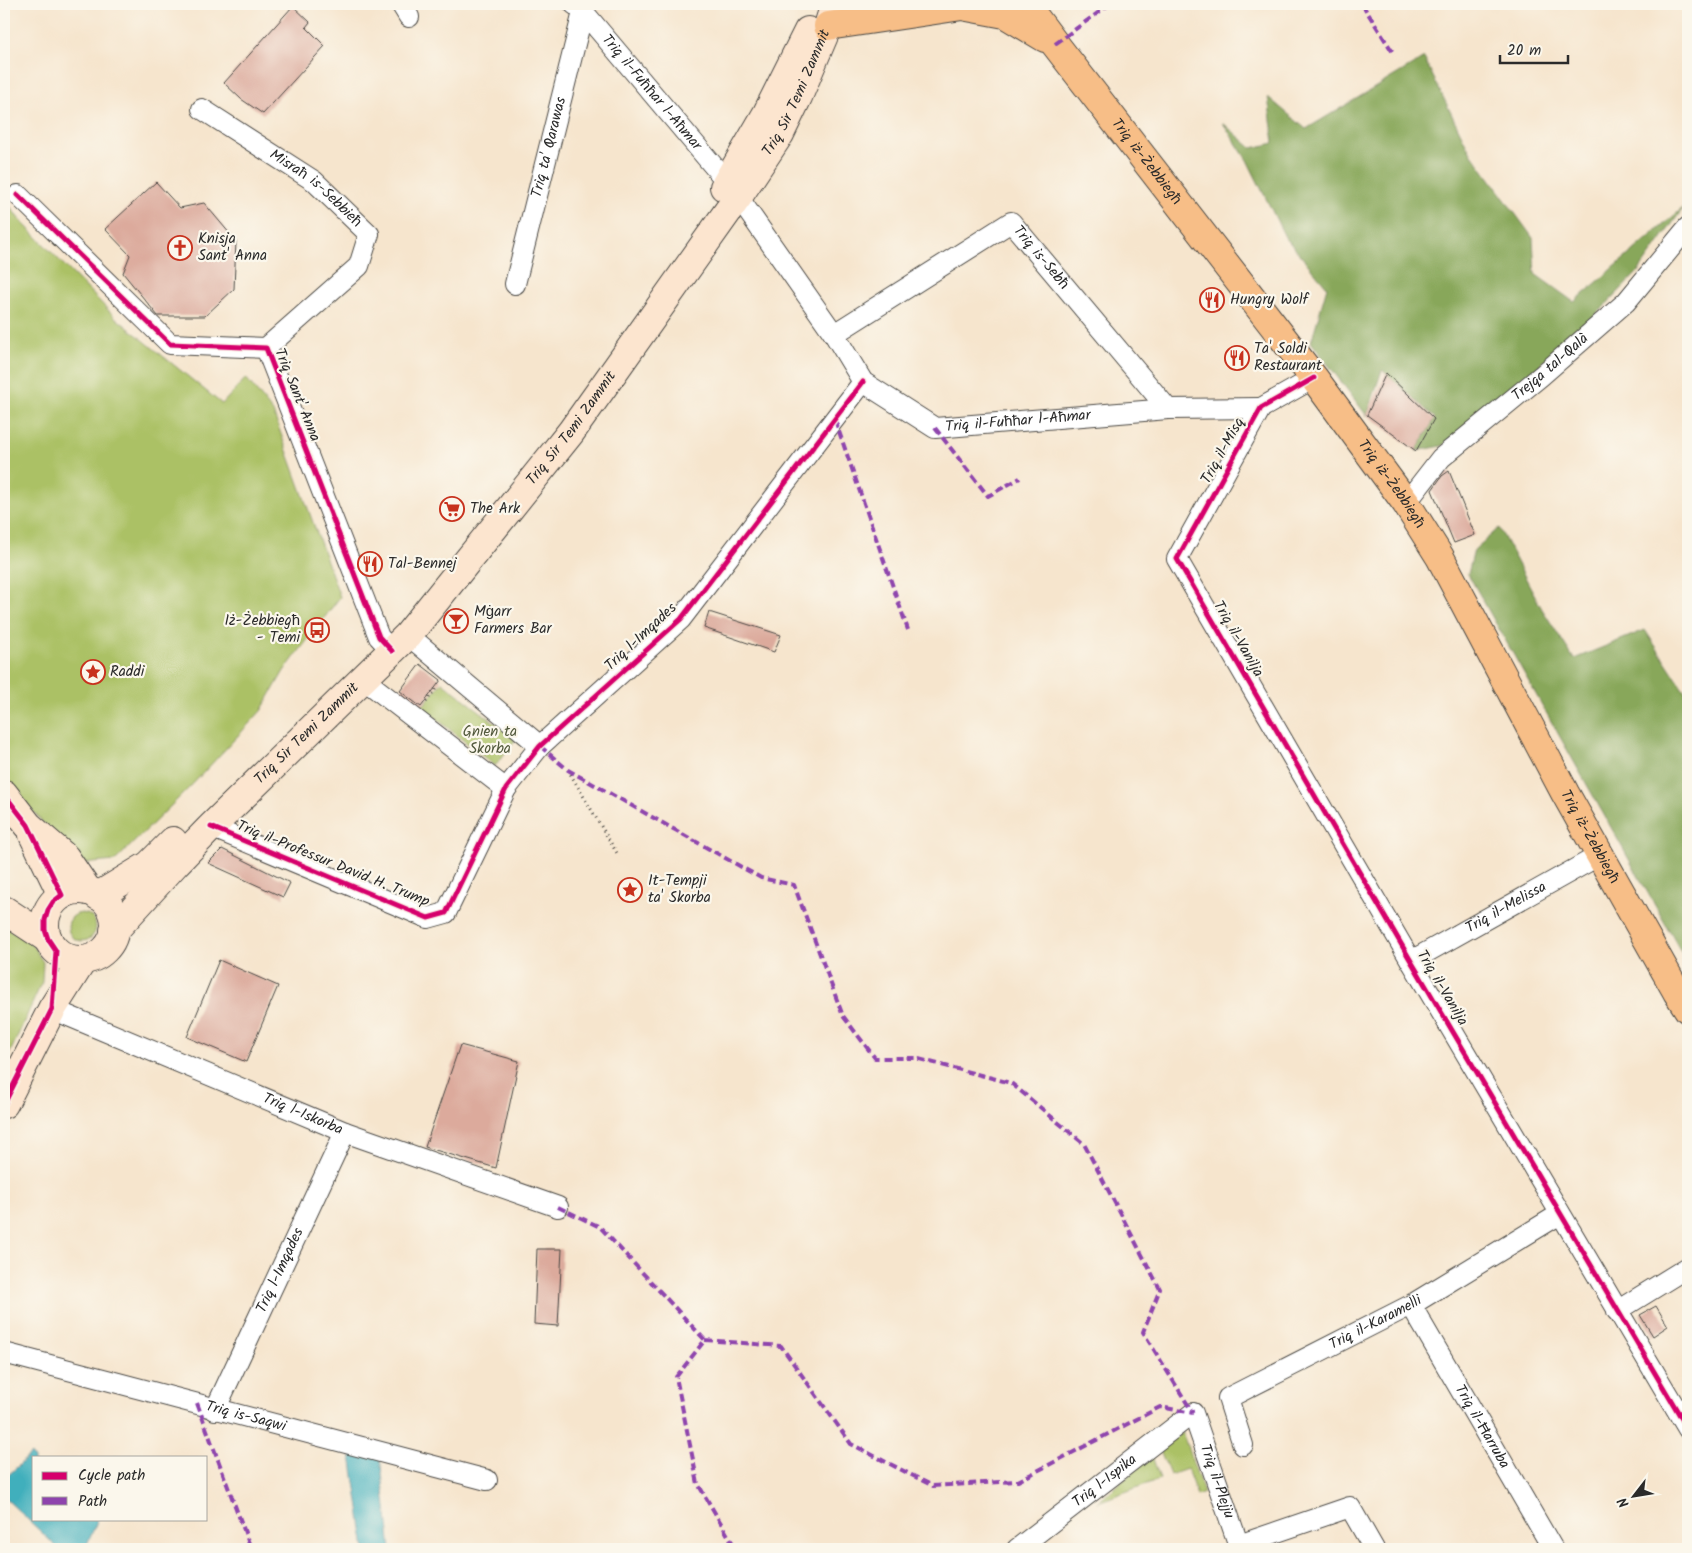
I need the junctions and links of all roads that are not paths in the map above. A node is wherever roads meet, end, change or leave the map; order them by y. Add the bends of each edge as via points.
1 (1026, 4) edge
2 (964, 5) edge
3 (580, 6) edge
4 (827, 11) edge
5 (1055, 44) junction
6 (202, 109) dead end
7 (733, 190) junction
8 (18, 195) dead end
9 (1688, 227) edge
10 (515, 284) dead end
11 (834, 334) junction
12 (266, 348) junction
13 (1314, 378) junction
14 (863, 382) junction
15 (1261, 408) junction
16 (1168, 409) junction
17 (1406, 503) junction
18 (1177, 559) joint
19 (393, 641) junction
20 (362, 678) junction
21 (540, 746) junction
22 (506, 789) junction
23 (4, 794) edge
24 (28, 825) junction
25 (211, 827) junction
26 (1600, 856) junction
27 (93, 894) junction
28 (57, 899) junction
29 (4, 902) edge
30 (4, 910) edge
31 (446, 913) joint
32 (114, 931) junction
33 (52, 945) junction
34 (83, 960) junction
35 (1411, 961) junction
36 (52, 1009) junction
37 (1688, 1009) edge
38 (4, 1104) edge
39 (345, 1132) junction
40 (558, 1207) dead end
41 (1560, 1214) junction
42 (1688, 1267) edge
43 (1411, 1305) junction
44 (1617, 1311) junction
45 (4, 1353) edge
46 (215, 1410) junction
47 (1193, 1413) joint
48 (1688, 1429) edge
49 (1243, 1445) dead end
50 (487, 1480) dead end
51 (1239, 1547) edge
52 (1018, 1549) edge
53 (1374, 1549) edge
54 (1553, 1549) edge

1 - 5 main road, Triq iż-Żebbiegħ
2 - 4 main road
2 - 5 main road via 1005,14
3 - 7 street, Triq il-Fuħħar l-Aħmar
3 - 10 street, Triq ta' Qarawas
4 - 7 main road, Triq Sir Temi Zammit via 798,97 780,134
5 - 13 main road, Triq iż-Żebbiegħ
6 - 12 street, Misraħ is-Sebbieħ via 314,181 369,234 359,266
7 - 11 street, Triq il-Fuħħar l-Aħmar
7 - 19 main road, Triq Sir Temi Zammit via 571,432
8 - 12 street, Triq Sant' Anna via 170,344
9 - 17 street, Trejqa tal-Qalà via 1626,302 1441,458
11 - 14 street, Triq il-Fuħħar l-Aħmar
11 - 16 street, Triq is-Sebħ via 1010,222
12 - 19 street, Triq Sant' Anna
13 - 15 street, Triq il-Misq
13 - 17 main road, Triq iż-Żebbiegħ
14 - 16 street, Triq il-Fuħħar l-Aħmar via 935,428
14 - 21 street, Triq l-Imqades via 681,619
15 - 16 street, Triq il-Fuħħar l-Aħmar
15 - 18 street, Triq il-Misq
17 - 26 main road, Triq iż-Żebbiegħ via 1440,558
18 - 35 street, Triq il-Vanilja
19 - 20 main road, Triq Sir Temi Zammit
19 - 21 street, Triq Sant' Anna via 450,670
19 - 27 main road, Triq Sir Temi Zammit via 351,663 149,865
20 - 22 street
20 - 25 main road, Triq Sir Temi Zammit
21 - 22 street, Triq l-Imqades
22 - 31 street, Triq l-Imqades
23 - 24 main road
24 - 27 main road via 66,857
24 - 28 main road
25 - 31 street, Triq il-Professur David H. Trump via 428,918
25 - 32 main road, Triq Sir Temi Zammit
26 - 35 street, Triq il-Melissa
26 - 37 main road, Triq iż-Żebbiegħ
27 - 28 main road via 70,891
27 - 32 main road via 108,904 115,922
28 - 29 main road
28 - 33 main road via 45,920 45,930
30 - 33 main road
32 - 34 main road via 104,951
33 - 34 main road via 73,960
33 - 36 main road
34 - 36 main road
35 - 41 street, Triq il-Vanilja
36 - 38 main road
36 - 39 street, Triq l-Iskorba
39 - 40 street, Triq l-Iskorba
39 - 46 street, Triq l-Imqades
41 - 43 street, Triq il-Karamelli
41 - 44 street, Triq il-Vanilja
42 - 44 street
43 - 49 street, Triq il-Karamelli via 1228,1398
43 - 54 street, Triq il-Ħarruba
44 - 48 street, Triq il-Vanilja
45 - 46 street, Triq is-Saqwi
46 - 50 street, Triq is-Saqwi
47 - 51 street, Triq il-Plejju
47 - 52 street, Triq l-Ispika
51 - 53 street via 1350,1507

